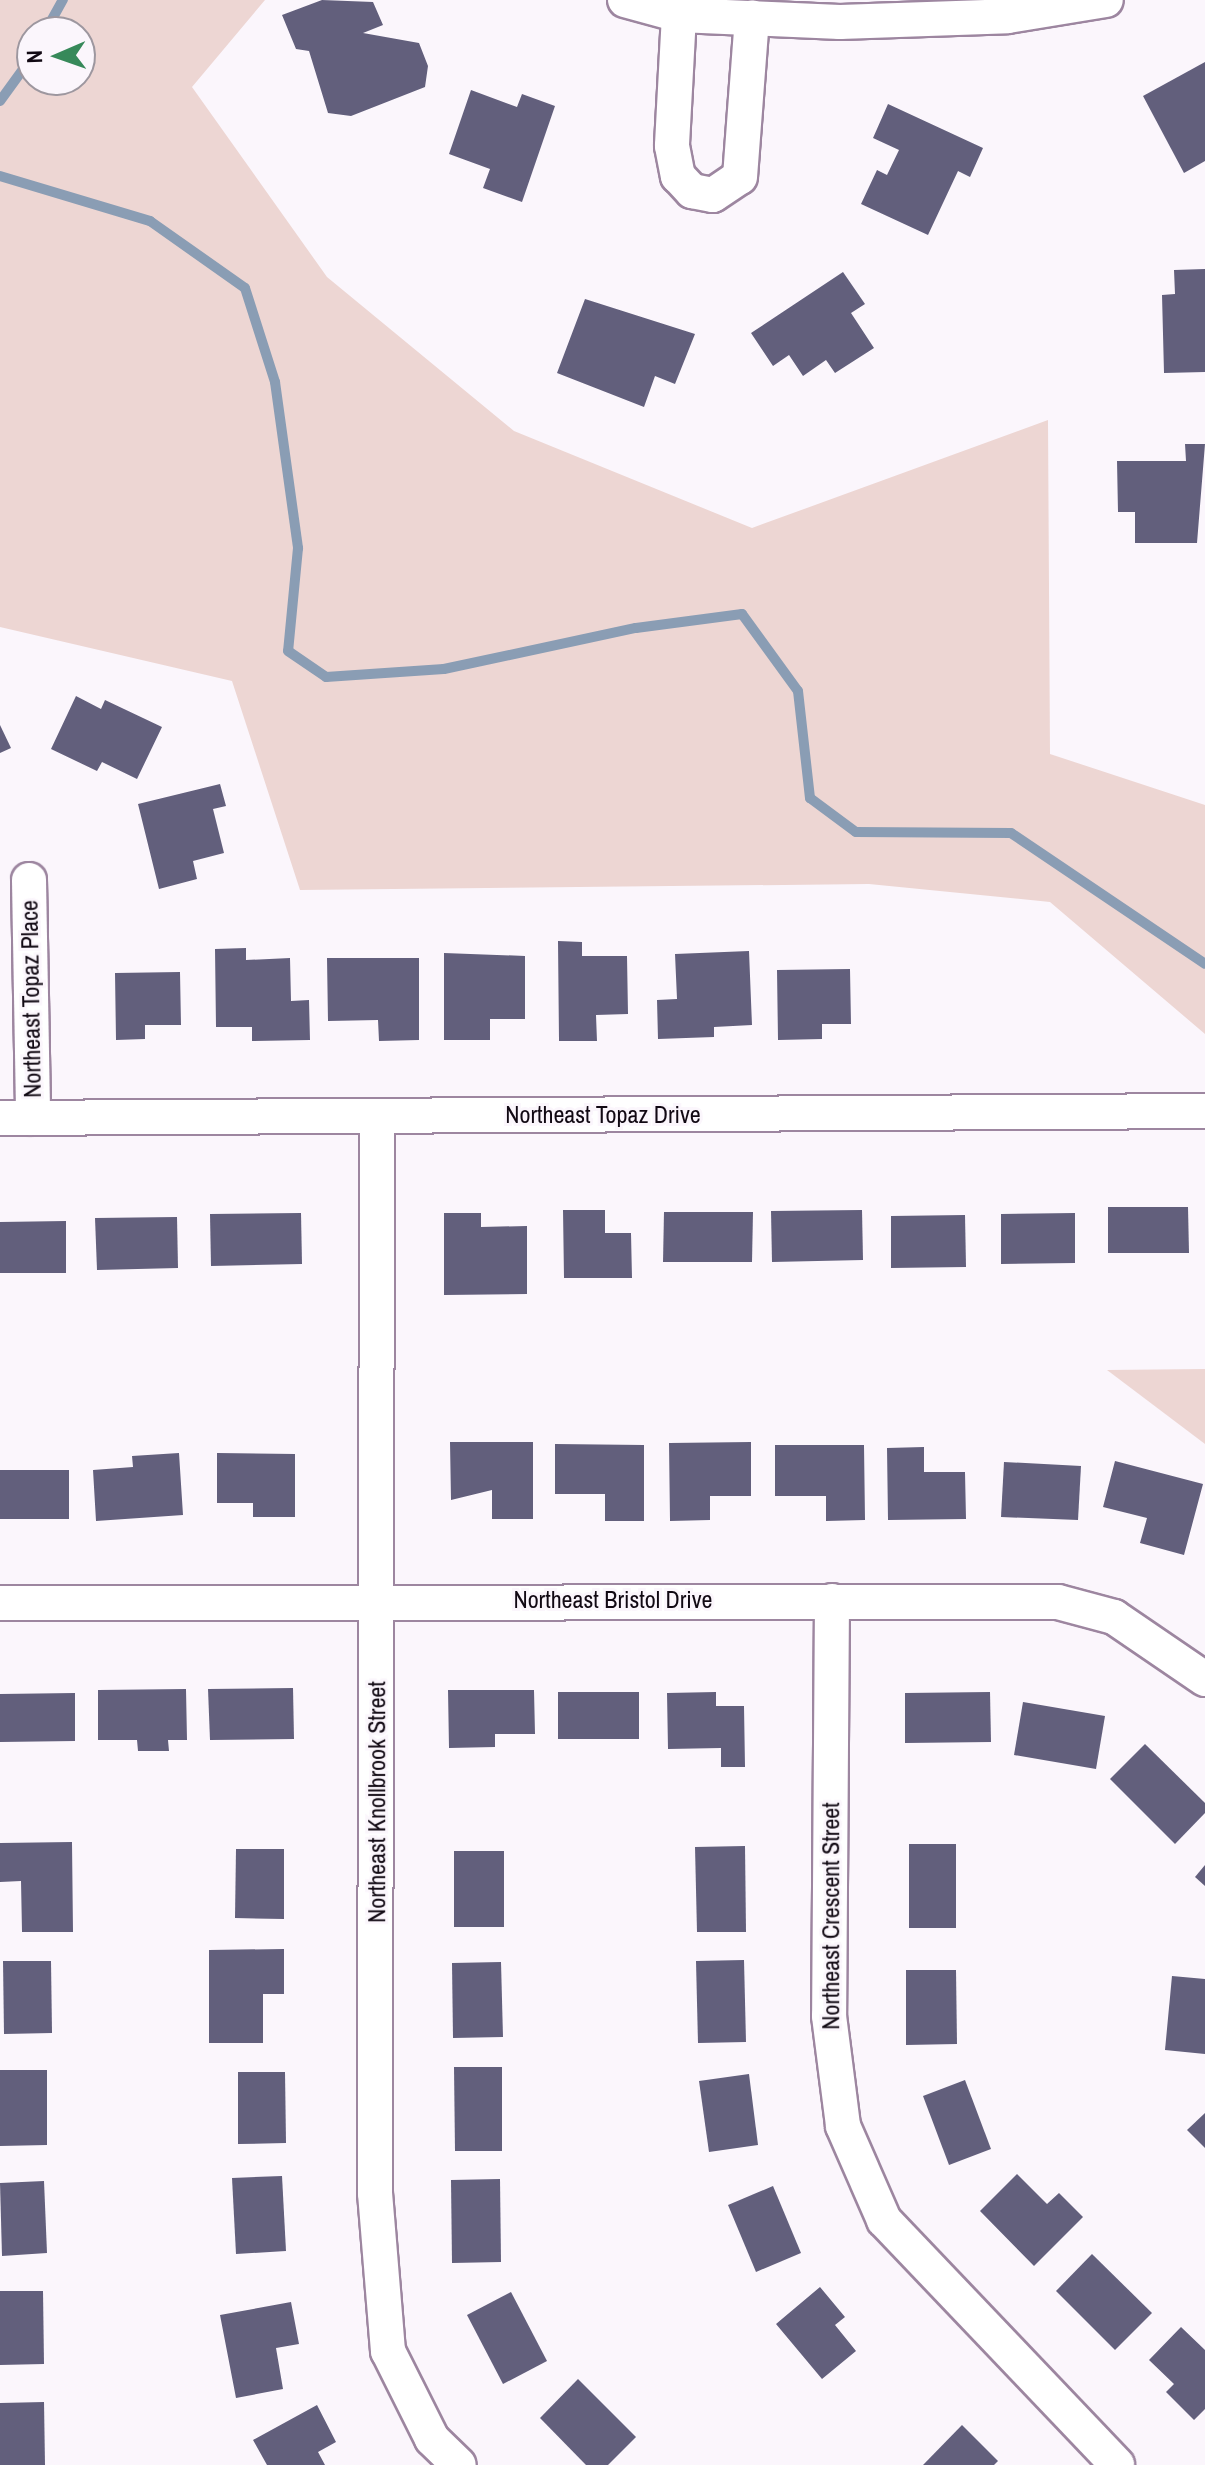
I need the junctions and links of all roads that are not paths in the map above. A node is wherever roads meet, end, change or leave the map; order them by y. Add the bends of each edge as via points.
1 (625, 0) edge
2 (1106, 0) edge
3 (679, 15) junction
4 (752, 17) junction
5 (29, 880) dead end
6 (1205, 1111) edge
7 (377, 1116) junction
8 (17, 1118) edge
9 (378, 1600) junction
10 (832, 1601) junction
11 (0, 1603) edge
12 (1205, 1679) edge
13 (1114, 2464) edge
14 (459, 2465) edge

1 - 3 street
2 - 4 street via 1008,16
3 - 4 street
3 - 4 street via 672,146 678,176 692,191 713,195 740,177
5 - 8 street, Northeast Topaz Place
6 - 7 street, Northeast Topaz Drive
7 - 8 street, Northeast Topaz Drive
7 - 9 street, Northeast Knollbrook Street
9 - 10 street, Northeast Bristol Drive
9 - 11 street, Northeast Bristol Drive
9 - 14 street, Northeast Knollbrook Street via 375,2193 388,2351 432,2439
10 - 12 street, Northeast Bristol Drive via 1058,1602 1114,1617
10 - 13 street, Northeast Crescent Street via 829,2016 843,2126 884,2220

